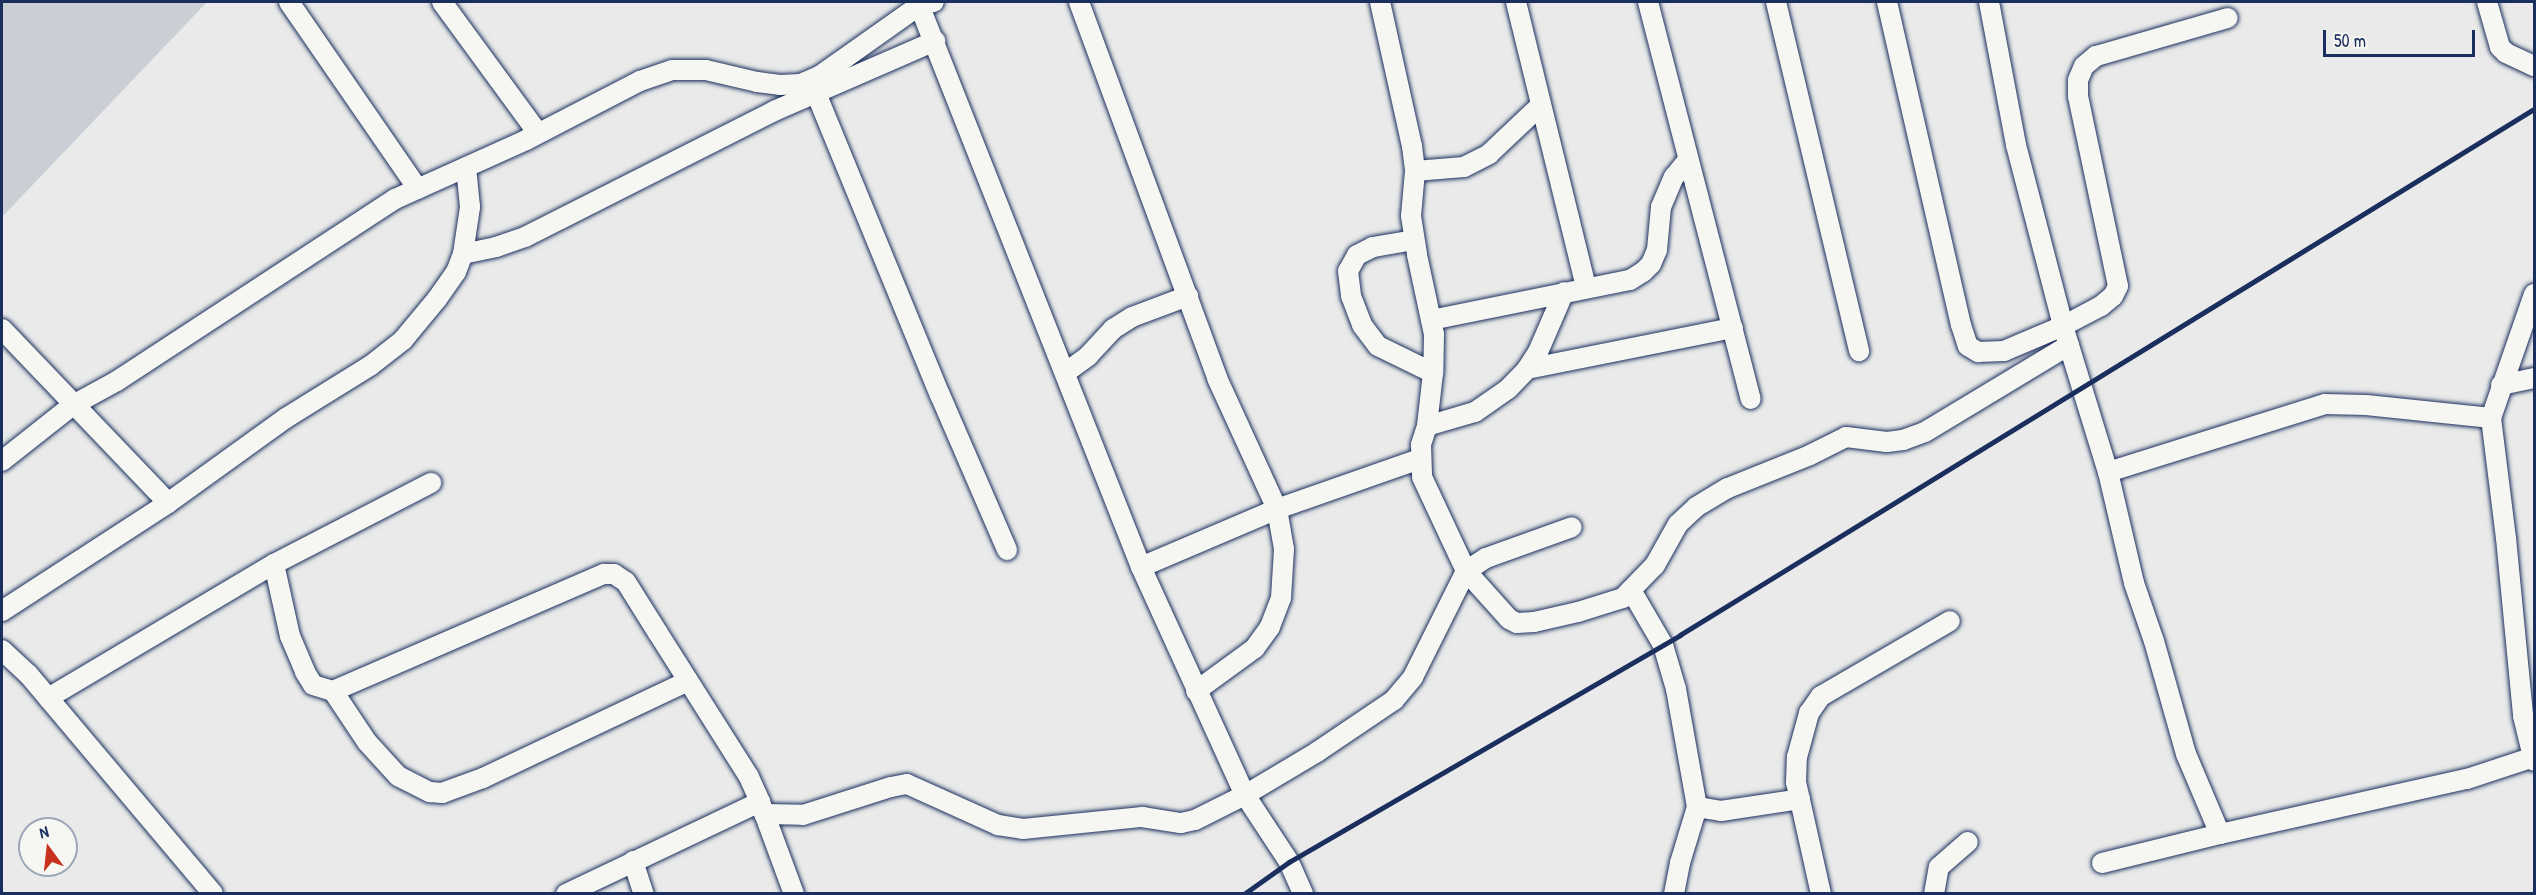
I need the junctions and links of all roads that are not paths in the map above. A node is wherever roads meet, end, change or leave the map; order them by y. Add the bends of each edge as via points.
1 (289, 2) edge
2 (1079, 2) edge
3 (1380, 2) edge
4 (1516, 2) edge
5 (1648, 2) edge
6 (1776, 2) edge
7 (1887, 2) edge
8 (1989, 2) edge
9 (2487, 2) edge
10 (445, 3) edge
11 (924, 3) edge
12 (2228, 18) dead end
13 (935, 41) junction
14 (2535, 66) edge
15 (816, 93) junction
16 (1541, 105) junction
17 (538, 133) junction
18 (1687, 161) junction
19 (466, 167) junction
20 (1415, 171) junction
21 (418, 189) junction
22 (1414, 240) junction
23 (463, 254) junction
24 (1586, 288) junction
25 (1564, 292) junction
26 (2535, 294) edge
27 (1188, 296) junction
28 (1431, 320) junction
29 (1733, 328) junction
30 (2, 329) edge
31 (2066, 336) junction
32 (1859, 351) dead end
33 (1527, 369) junction
34 (1065, 373) junction
35 (1433, 373) junction
36 (2535, 378) edge
37 (2501, 385) junction
38 (1751, 399) dead end
39 (73, 405) junction
40 (2491, 418) junction
41 (1427, 426) junction
42 (1420, 459) junction
43 (2, 461) edge
44 (2108, 472) junction
45 (431, 483) dead end
46 (168, 502) junction
47 (1277, 509) junction
48 (1572, 527) dead end
49 (1007, 550) dead end
50 (274, 564) junction
51 (1141, 567) junction
52 (1466, 571) junction
53 (1632, 590) junction
54 (2, 611) edge
55 (1950, 621) dead end
56 (2, 650) edge
57 (688, 681) junction
58 (333, 691) junction
59 (1196, 691) junction
60 (48, 698) junction
61 (2534, 759) edge
62 (1245, 795) junction
63 (1800, 799) junction
64 (1698, 807) junction
65 (762, 808) junction
66 (2220, 834) junction
67 (1968, 843) dead end
68 (633, 861) junction
69 (2102, 863) dead end
70 (213, 894) edge
71 (566, 894) edge
72 (644, 894) edge
73 (794, 894) edge
74 (1303, 894) edge
75 (1674, 894) edge
76 (1821, 894) edge
77 (1934, 894) edge

1 - 21 street
2 - 27 street
3 - 20 street
4 - 16 street
5 - 18 street
6 - 32 street
7 - 31 street via 1968,346 1978,352 2004,351
8 - 31 street via 2016,145
9 - 14 street via 2500,48
10 - 17 street
11 - 13 street
11 - 17 street via 821,75 801,84 757,82 706,70 672,70 640,81
12 - 31 street via 2096,56 2084,66 2078,80 2078,96 2118,286 2113,296
13 - 15 street
13 - 34 street
15 - 23 street via 525,237
15 - 49 street
16 - 20 street via 1490,154 1464,167
16 - 24 street
17 - 19 street
18 - 24 street via 1674,177 1661,207 1657,250 1651,264 1630,280
18 - 29 street
19 - 21 street
19 - 23 street via 470,207
20 - 22 street via 1411,216
21 - 39 street via 395,199 117,381
22 - 28 street
22 - 35 street via 1373,247 1357,255 1348,271 1351,296 1362,325 1378,346
23 - 46 street via 438,299 403,340
24 - 25 street
25 - 28 street
25 - 33 street
26 - 37 street
27 - 34 street via 1132,317
27 - 47 street via 1217,378
28 - 35 street
29 - 33 street
29 - 38 street
30 - 39 street
31 - 44 street
31 - 53 street via 1925,432 1887,442 1846,437 1728,488 1696,507 1678,524 1655,565
33 - 41 street via 1508,390 1475,412
34 - 51 street
35 - 41 street
36 - 37 street
37 - 40 street
39 - 43 street
39 - 46 street
40 - 44 street via 2325,404
40 - 61 street via 2523,716
41 - 42 street
42 - 47 street
42 - 52 street via 1422,477
44 - 66 street via 2134,583 2186,754
45 - 50 street
46 - 54 street
47 - 51 street
47 - 59 street via 1284,549 1281,598 1270,627 1255,648
48 - 52 street via 1486,558
50 - 58 street via 290,636 305,672 314,685
50 - 60 street
51 - 59 street
52 - 53 street via 1517,624 1578,612 1623,598
52 - 62 street via 1413,677 1394,700
53 - 64 street via 1663,645 1676,689
55 - 63 street via 1821,696 1809,713 1797,757
56 - 60 street
57 - 58 street via 483,778 442,793 430,792 398,776 367,742
57 - 58 street via 626,582 614,574 604,574
57 - 65 street via 749,777
59 - 62 street
60 - 70 street
61 - 66 street via 2467,779
62 - 65 street via 1181,823 1142,817 1023,829 998,825 907,784 803,816
62 - 74 street via 1289,862
63 - 64 street via 1721,811
63 - 76 street
64 - 75 street
65 - 68 street
65 - 73 street
66 - 69 street
67 - 77 street via 1939,867
68 - 71 street
68 - 72 street

